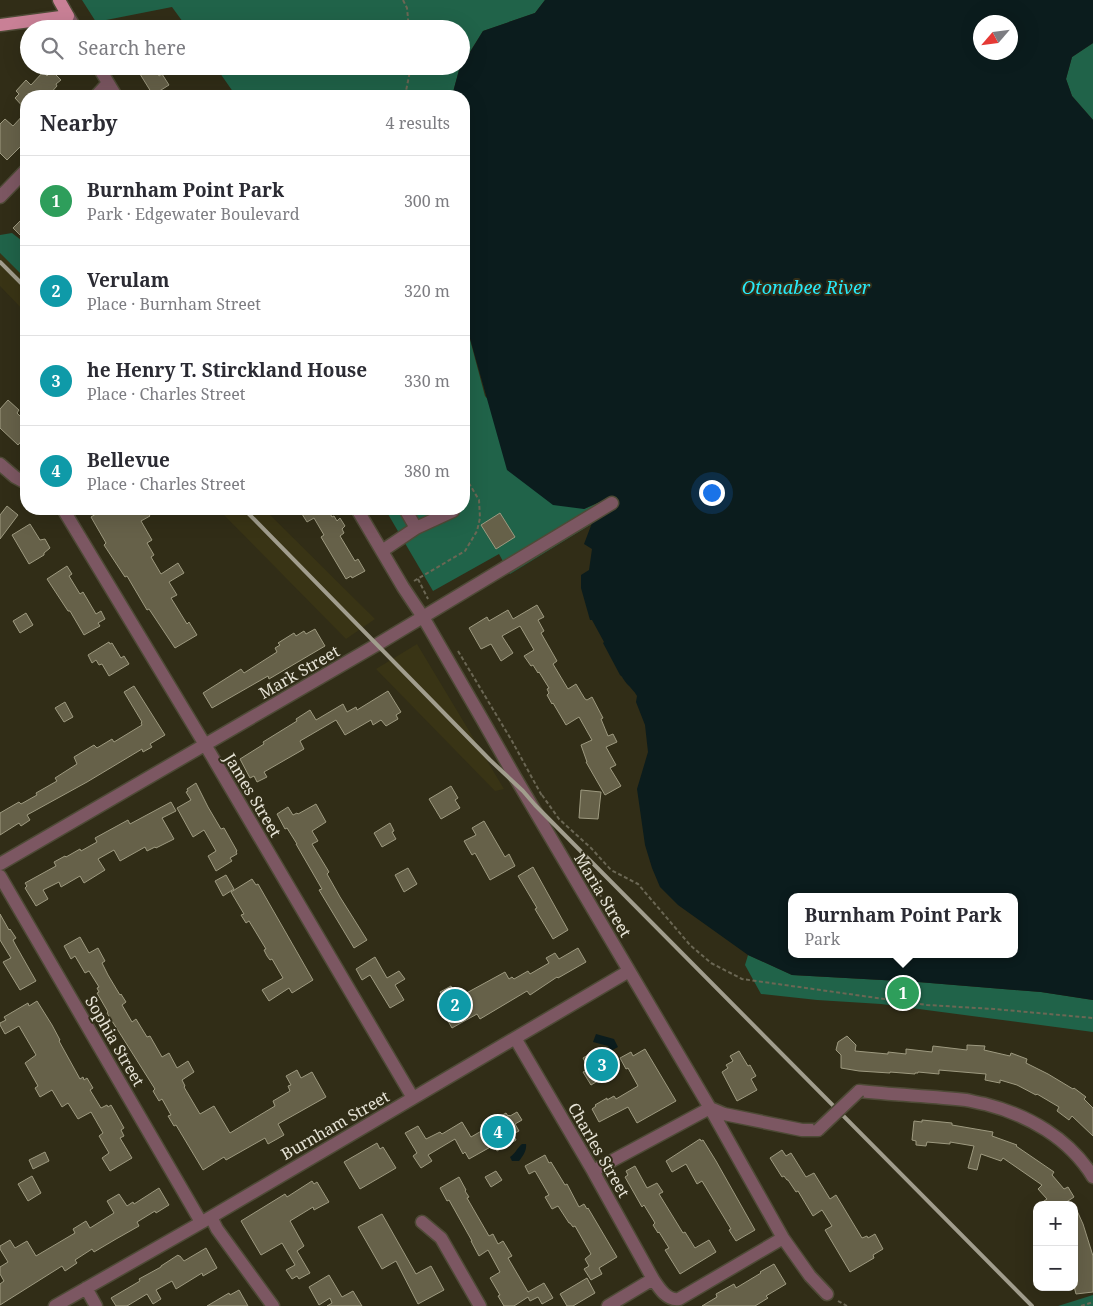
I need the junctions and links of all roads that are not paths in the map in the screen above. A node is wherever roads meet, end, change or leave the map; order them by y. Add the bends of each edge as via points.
1 (60, 0) edge
2 (68, 16) junction
3 (38, 20) edge
4 (70, 20) edge
5 (20, 22) edge
6 (0, 25) edge
7 (103, 75) edge
8 (108, 83) junction
9 (102, 90) edge
10 (112, 90) edge
11 (20, 176) edge
12 (0, 197) edge
13 (0, 464) edge
14 (20, 480) edge
15 (612, 503) dead end
16 (67, 515) edge
17 (361, 515) edge
18 (408, 515) edge
19 (444, 515) edge
20 (416, 528) junction
21 (382, 551) junction
22 (428, 614) junction
23 (205, 745) junction
24 (0, 864) edge
25 (0, 876) edge
26 (629, 970) junction
27 (515, 1038) junction
28 (413, 1098) junction
29 (710, 1108) junction
30 (593, 1171) junction
31 (1093, 1176) edge
32 (206, 1220) junction
33 (422, 1222) dead end
34 (783, 1238) junction
35 (653, 1279) junction
36 (86, 1288) junction
37 (827, 1294) dead end
38 (56, 1306) edge
39 (96, 1306) edge
40 (273, 1306) edge
41 (480, 1306) edge
42 (608, 1306) edge

1 - 2 main road
2 - 3 main road
2 - 4 street
5 - 6 main road
7 - 8 street
8 - 9 street
8 - 10 street
11 - 12 street
13 - 14 street
15 - 22 street, Mark Street
16 - 23 street, James Street
17 - 21 street, Maria Street
18 - 20 street
19 - 20 street
20 - 21 street
21 - 22 street, Maria Street via 403,587
22 - 23 street, Mark Street
22 - 26 street, Maria Street via 514,777
23 - 24 street, Mark Street
23 - 28 street, James Street
25 - 32 street, Sophia Street
26 - 27 street, Burnham Street
26 - 29 street, Maria Street
27 - 28 street, Burnham Street
27 - 30 street, Charles Street
28 - 32 street, Burnham Street
29 - 30 street
29 - 31 street, bridge via 724,1114 802,1130 818,1130 859,1091 968,1100 1023,1116 1045,1128 1070,1148
29 - 34 street, Maria Street
30 - 35 street, Charles Street
32 - 36 street, Burnham Street
32 - 40 street, Sophia Street via 218,1229
33 - 41 street via 441,1238
34 - 35 street, Charles Street via 679,1299 664,1294
34 - 37 street, Maria Street
35 - 42 street
36 - 38 street, Burnham Street
36 - 39 street

